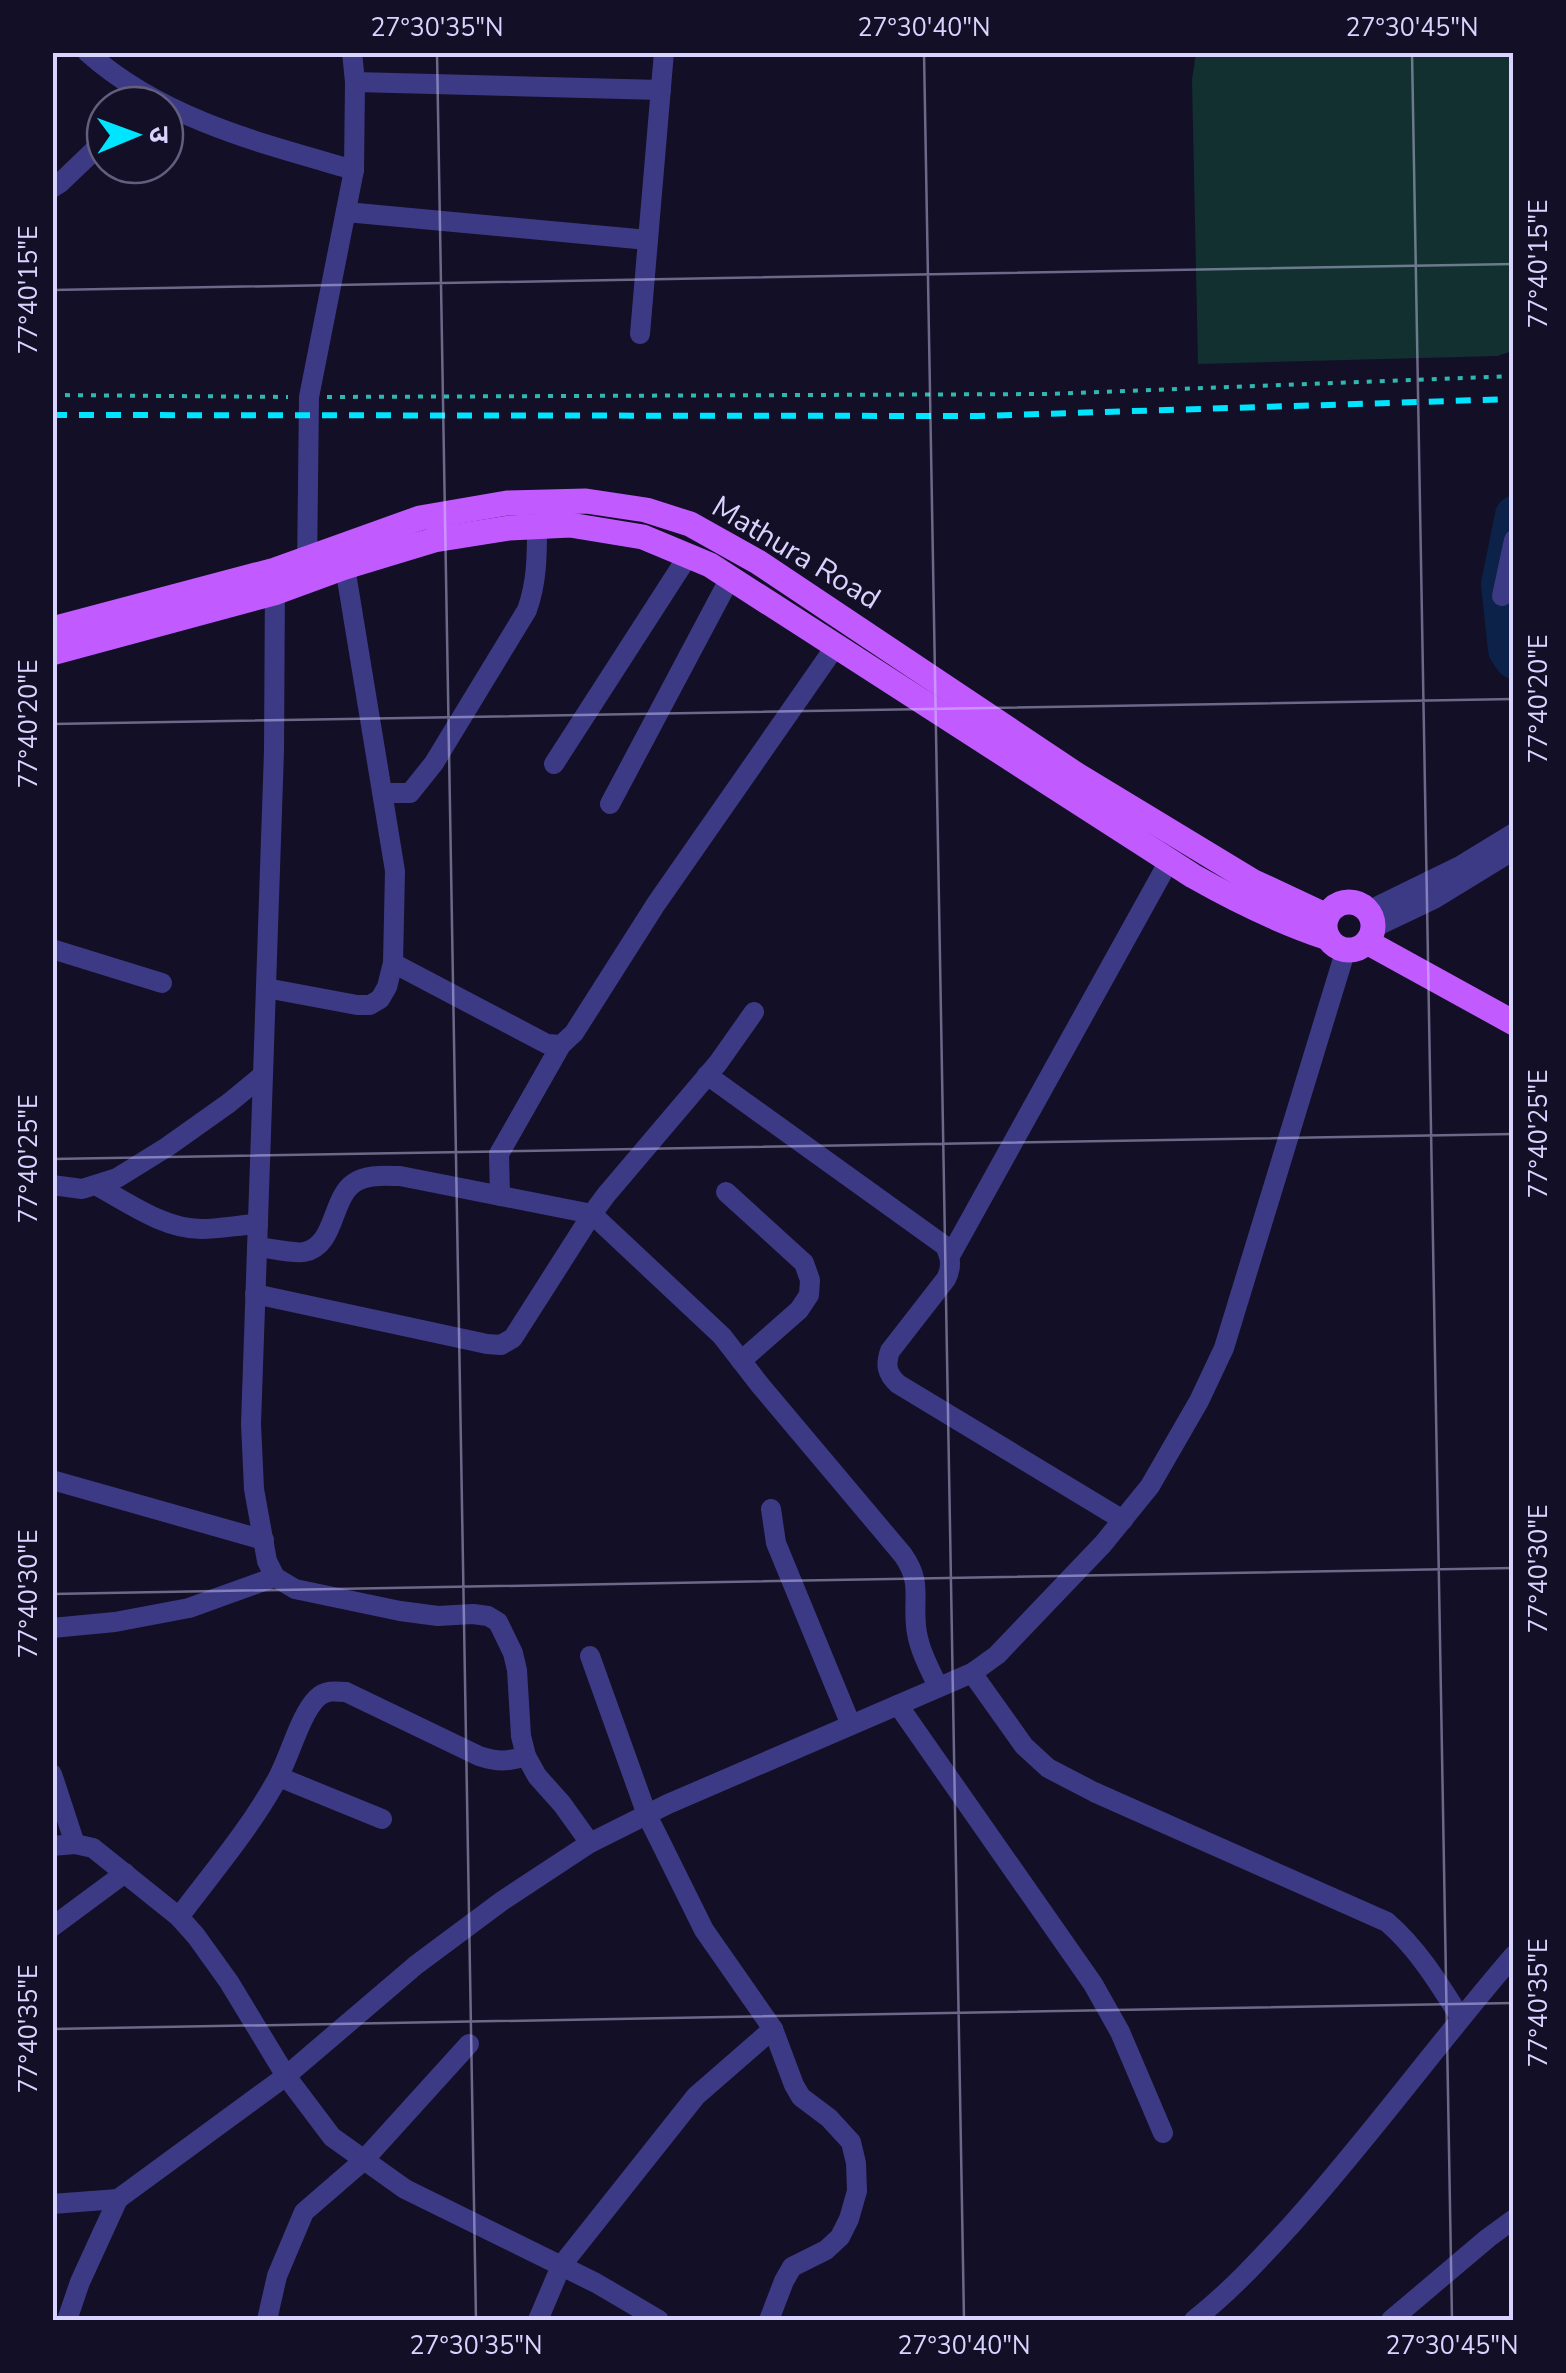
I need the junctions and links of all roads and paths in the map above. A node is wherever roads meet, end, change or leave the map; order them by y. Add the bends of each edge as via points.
1 (88, 52) edge
2 (352, 52) edge
3 (664, 52) edge
4 (355, 82) junction
5 (126, 85) edge
6 (661, 90) junction
7 (185, 116) edge
8 (85, 159) edge
9 (354, 170) junction
10 (52, 188) edge
11 (346, 212) junction
12 (648, 240) junction
13 (640, 334) dead end
14 (1512, 376) edge
15 (52, 395) edge
16 (309, 397) junction
17 (536, 527) junction
18 (1514, 540) edge
19 (688, 556) junction
20 (345, 567) junction
21 (307, 571) junction
22 (730, 578) junction
23 (275, 581) junction
24 (1502, 596) dead end
25 (52, 629) edge
26 (835, 646) junction
27 (52, 653) edge
28 (554, 764) dead end
29 (1045, 768) junction
30 (382, 793) junction
31 (610, 804) dead end
32 (1514, 833) edge
33 (1514, 850) edge
34 (1169, 861) junction
35 (1351, 931) junction
36 (52, 949) edge
37 (392, 962) junction
38 (162, 983) dead end
39 (266, 988) junction
40 (754, 1012) dead end
41 (1514, 1023) edge
42 (561, 1046) junction
43 (263, 1075) junction
44 (707, 1076) junction
45 (52, 1184) edge
46 (97, 1186) junction
47 (726, 1192) dead end
48 (500, 1196) junction
49 (592, 1214) junction
50 (258, 1224) junction
51 (257, 1247) junction
52 (950, 1256) junction
53 (256, 1294) junction
54 (742, 1361) junction
55 (52, 1480) edge
56 (772, 1508) dead end
57 (1123, 1520) junction
58 (264, 1540) junction
59 (275, 1577) junction
60 (52, 1628) edge
61 (590, 1656) dead end
62 (972, 1673) junction
63 (938, 1688) junction
64 (898, 1705) junction
65 (852, 1725) junction
66 (526, 1756) junction
67 (52, 1774) edge
68 (279, 1777) junction
69 (647, 1815) junction
70 (382, 1819) dead end
71 (590, 1842) junction
72 (75, 1844) junction
73 (52, 1846) edge
74 (125, 1873) junction
75 (178, 1917) junction
76 (52, 1927) edge
77 (1514, 1955) edge
78 (1460, 2017) junction
79 (773, 2029) junction
80 (469, 2044) dead end
81 (286, 2076) junction
82 (1162, 2133) dead end
83 (362, 2160) junction
84 (118, 2199) junction
85 (52, 2204) edge
86 (1514, 2220) edge
87 (561, 2266) junction
88 (67, 2320) edge
89 (267, 2320) edge
90 (538, 2320) edge
91 (658, 2320) edge
92 (770, 2320) edge
93 (1194, 2320) edge
94 (1391, 2320) edge

1 - 5 street
2 - 4 street
3 - 6 street
4 - 6 street
4 - 9 street
6 - 12 street
7 - 9 street
8 - 10 street
9 - 11 street
11 - 12 street
11 - 16 street
12 - 13 street
14 - 16 path via 1046,394
15 - 16 path
16 - 21 street
17 - 19 main road, Mathura Road via 570,525 643,538
17 - 20 main road, Mathura Road via 434,540
17 - 30 street via 537,568 527,610 434,763 410,793
18 - 24 street
19 - 22 main road, Mathura Road
19 - 28 street
20 - 21 main road, Mathura Road
20 - 30 street
21 - 23 main road
21 - 29 main road, Mathura Road via 420,518 507,503 586,501 646,510 690,524 758,562
22 - 26 main road, Mathura Road
22 - 31 street
23 - 25 main road
23 - 27 main road
23 - 39 street
26 - 29 main road, Mathura Road
26 - 42 street
29 - 34 main road, Mathura Road
29 - 35 main road, Mathura Road
30 - 37 street via 395,872
32 - 35 street
33 - 35 street via 1434,899
34 - 35 main road, Mathura Road via 1287,924
34 - 52 street
35 - 41 main road, Mathura Road
35 - 57 street via 1224,1348 1150,1486
36 - 38 street
37 - 39 street via 387,988 370,1004
37 - 42 street
39 - 43 street
40 - 44 street
42 - 48 street via 500,1154
43 - 46 street via 166,1147
43 - 50 street
44 - 49 street
44 - 52 street via 945,1246
45 - 46 street
46 - 50 street via 179,1226
47 - 54 street via 804,1264 810,1280 810,1295 798,1310
48 - 49 street
48 - 51 street via 373,1176 344,1194 317,1246 304,1252
49 - 53 street via 513,1338 501,1344
49 - 54 street
50 - 51 street
51 - 53 street
52 - 57 street via 946,1280 890,1352 890,1376
53 - 58 street via 251,1424
54 - 63 street via 914,1571 920,1649
55 - 58 street
56 - 65 street via 776,1544
57 - 62 street via 997,1655
58 - 59 street
59 - 60 street via 189,1608
59 - 66 street via 365,1605 498,1622 517,1670
61 - 69 street
62 - 63 street
62 - 78 street via 1048,1768 1388,1922 1419,1954
63 - 64 street
64 - 65 street
64 - 82 street via 1093,1984
65 - 69 street
66 - 68 street via 496,1762 333,1690 310,1706
66 - 71 street
67 - 72 street
68 - 70 street
68 - 75 street
69 - 71 street
69 - 79 street via 704,1930
71 - 81 street via 416,1965
72 - 73 street
72 - 74 street via 93,1848
74 - 75 street
74 - 76 street
75 - 81 street via 229,1982
77 - 78 street
78 - 93 street via 1354,2154 1253,2268
79 - 87 street via 696,2096
79 - 92 street via 801,2097 851,2142 858,2191 840,2237 792,2267
80 - 83 street
81 - 83 street via 332,2137
81 - 84 street
83 - 87 street via 405,2189
83 - 89 street via 304,2212
84 - 85 street
84 - 88 street
86 - 94 street
87 - 90 street
87 - 91 street

